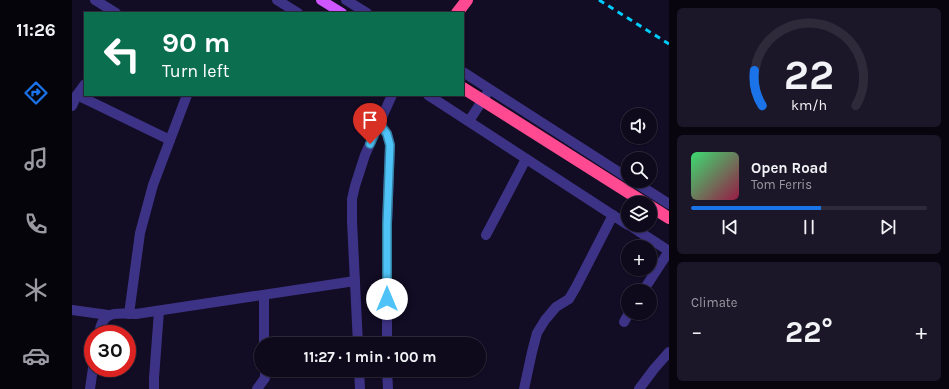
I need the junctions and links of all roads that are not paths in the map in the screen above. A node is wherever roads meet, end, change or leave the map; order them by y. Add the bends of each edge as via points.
1 (95, 0) edge
2 (277, 0) edge
3 (321, 0) edge
4 (346, 0) edge
5 (467, 0) edge
6 (114, 12) edge
7 (296, 12) edge
8 (340, 12) edge
9 (365, 12) edge
10 (458, 12) edge
11 (464, 73) edge
12 (84, 85) edge
13 (464, 89) edge
14 (490, 89) junction
15 (77, 95) junction
16 (187, 96) edge
17 (392, 96) edge
18 (430, 96) edge
19 (72, 106) edge
20 (468, 121) junction
21 (379, 123) junction
22 (170, 140) junction
23 (526, 159) junction
24 (621, 173) edge
25 (645, 188) edge
26 (634, 196) edge
27 (669, 204) edge
28 (657, 210) edge
29 (613, 215) junction
30 (669, 218) edge
31 (621, 220) edge
32 (639, 232) edge
33 (486, 235) dead end
34 (669, 251) edge
35 (355, 281) junction
36 (648, 284) edge
37 (264, 295) junction
38 (72, 310) edge
39 (159, 311) junction
40 (129, 314) junction
41 (108, 315) junction
42 (101, 325) edge
43 (264, 337) edge
44 (358, 337) edge
45 (386, 337) edge
46 (669, 352) edge
47 (92, 377) edge
48 (265, 377) edge
49 (359, 377) edge
50 (387, 377) edge
51 (90, 389) edge
52 (154, 389) edge
53 (257, 389) edge
54 (360, 389) edge
55 (388, 389) edge
56 (524, 389) edge
57 (639, 389) edge

1 - 6 street
2 - 7 street
3 - 8 main road
4 - 9 street
5 - 10 highway
11 - 14 street
12 - 15 street
13 - 26 highway
14 - 20 street
14 - 24 street
15 - 19 street
15 - 22 street
16 - 22 street
17 - 21 street
18 - 20 street
20 - 23 street
21 - 35 street via 365,154 352,199
21 - 45 street via 387,134 390,145
22 - 40 street via 140,233
23 - 29 street
23 - 33 street
25 - 27 street
28 - 30 highway
29 - 31 street
29 - 56 street via 569,299 556,307 538,333
32 - 34 street
34 - 36 street
35 - 37 street
35 - 44 street
37 - 39 street
37 - 43 street
38 - 41 street
39 - 40 street
39 - 52 street
40 - 41 street
41 - 42 street
46 - 57 street
47 - 51 street
48 - 53 street
49 - 54 street
50 - 55 street

